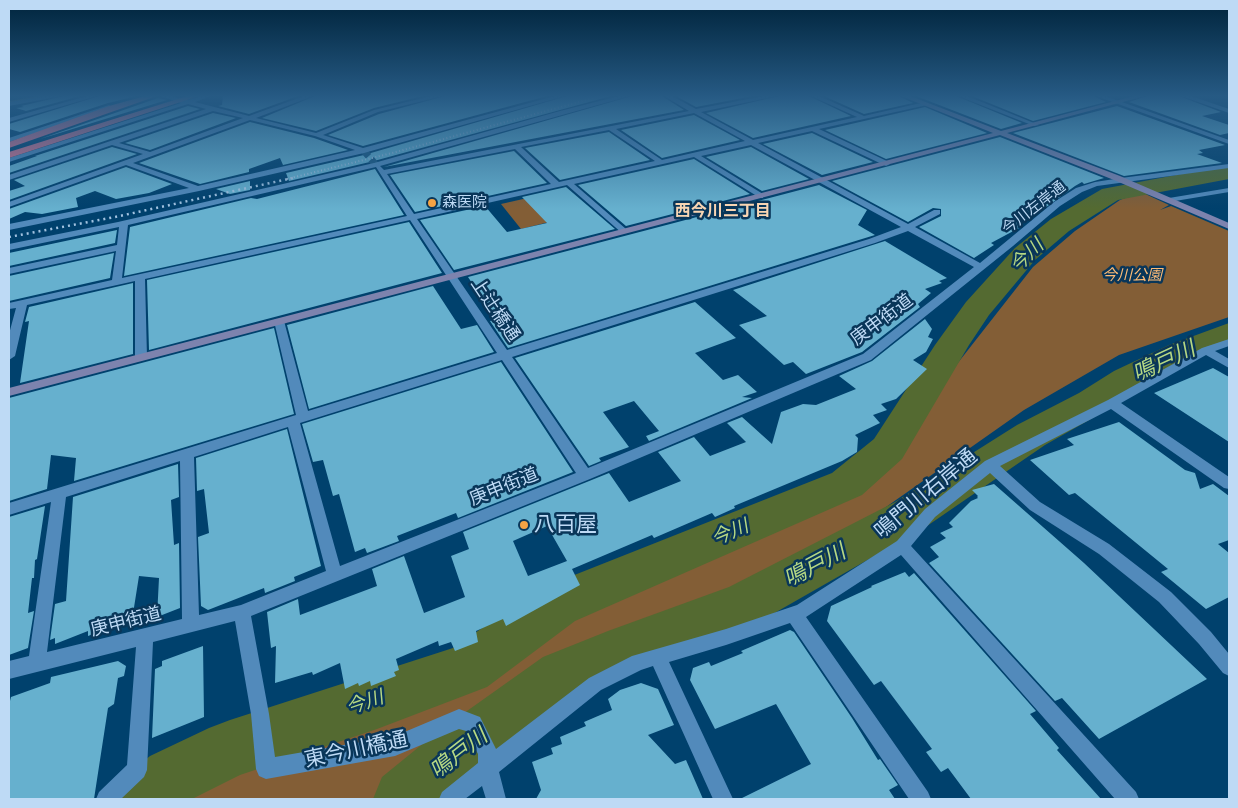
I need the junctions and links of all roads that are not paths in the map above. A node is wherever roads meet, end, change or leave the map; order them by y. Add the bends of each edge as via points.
1 (27, 134) edge
2 (42, 134) edge
3 (48, 134) edge
4 (68, 134) edge
5 (78, 134) edge
6 (86, 134) edge
7 (140, 134) edge
8 (207, 134) edge
9 (312, 134) edge
10 (320, 134) edge
11 (430, 134) edge
12 (493, 134) edge
13 (580, 134) edge
14 (619, 134) edge
15 (736, 134) edge
16 (791, 134) edge
17 (823, 134) edge
18 (1002, 134) joint
19 (1206, 134) edge
20 (317, 135) junction
21 (9, 140) edge
22 (751, 142) junction
23 (1229, 142) edge
24 (112, 143) junction
25 (9, 146) edge
26 (516, 146) junction
27 (9, 151) edge
28 (364, 151) junction
29 (150, 154) junction
30 (695, 155) junction
31 (9, 156) edge
32 (9, 160) edge
33 (661, 162) junction
34 (126, 163) junction
35 (886, 164) junction
36 (1229, 166) edge
37 (380, 169) junction
38 (9, 178) edge
39 (1121, 180) junction
40 (819, 181) junction
41 (569, 183) junction
42 (558, 185) junction
43 (200, 189) junction
44 (1229, 190) edge
45 (760, 196) junction
46 (1169, 200) junction
47 (9, 205) edge
48 (937, 212) dead end
49 (412, 217) junction
50 (124, 224) junction
51 (1229, 226) edge
52 (9, 227) edge
53 (907, 228) junction
54 (623, 231) junction
55 (9, 247) edge
56 (121, 247) junction
57 (981, 267) junction
58 (9, 271) edge
59 (451, 276) junction
60 (140, 277) junction
61 (117, 282) junction
62 (22, 303) junction
63 (9, 306) edge
64 (279, 321) junction
65 (1229, 342) edge
66 (1206, 350) junction
67 (504, 354) junction
68 (9, 356) edge
69 (140, 358) junction
70 (1229, 364) edge
71 (9, 392) edge
72 (1112, 403) junction
73 (298, 419) junction
74 (187, 454) junction
75 (990, 465) junction
76 (585, 475) junction
77 (1229, 484) edge
78 (59, 494) junction
79 (9, 509) edge
80 (902, 546) junction
81 (336, 575) junction
82 (242, 612) junction
83 (794, 614) junction
84 (192, 625) junction
85 (145, 636) junction
86 (658, 658) junction
87 (37, 663) junction
88 (1229, 668) edge
89 (9, 670) edge
90 (488, 761) junction
91 (106, 799) edge
92 (449, 799) edge
93 (496, 799) edge
94 (722, 799) edge
95 (921, 799) edge
96 (1129, 799) edge

1 - 21 street
2 - 25 highway
3 - 25 highway
4 - 27 highway
5 - 31 highway
6 - 32 street
7 - 24 street
8 - 29 street
9 - 20 street
10 - 20 street
11 - 28 street
12 - 37 street
13 - 26 street
14 - 33 street
15 - 22 street
16 - 22 street
17 - 35 street
18 - 35 street
18 - 39 street
19 - 23 street
20 - 28 street
22 - 30 street
22 - 40 street
24 - 29 street
24 - 38 street
26 - 37 street
26 - 42 street
28 - 43 street
29 - 34 street
30 - 33 street
30 - 45 street
33 - 41 street
34 - 43 street
34 - 47 street
35 - 40 street
36 - 39 street, 今川左岸通
37 - 49 street, 上辻橋通
37 - 50 street
39 - 46 street
39 - 57 street, 今川左岸通 via 1095,184 1057,204
40 - 45 street
40 - 53 street
41 - 42 street
41 - 54 street
42 - 49 street
43 - 52 street
44 - 46 street
45 - 54 street
46 - 51 street
48 - 53 street
49 - 59 street, 上辻橋通
49 - 60 street
50 - 55 street
50 - 56 street
53 - 57 street
53 - 67 street
54 - 59 street
56 - 58 street
56 - 61 street
57 - 76 street, 庚申街道 via 867,357
59 - 64 street
59 - 67 street, 上辻橋通
60 - 61 street
60 - 69 street
61 - 62 street
62 - 63 street
62 - 68 street
64 - 69 street
64 - 73 street
65 - 66 street, 鳴門川右岸通
66 - 70 street
66 - 72 street, 鳴門川右岸通
67 - 73 street
67 - 76 street, 上辻橋通
69 - 71 street
72 - 75 street, 鳴門川右岸通
72 - 77 street
73 - 74 street
73 - 81 street
74 - 78 street
74 - 84 street
75 - 80 street, 鳴門川右岸通 via 930,513
75 - 88 street via 1035,506 1104,549 1165,597
76 - 81 street, 庚申街道
78 - 79 street
78 - 87 street
80 - 83 street, 鳴門川右岸通 via 802,612
80 - 96 street
81 - 82 street, 庚申街道
82 - 84 street, 庚申街道
82 - 90 street, 東今川橋通 via 266,769 395,746 459,719 473,724
83 - 86 street, 鳴門川右岸通
83 - 95 street
84 - 85 street, 庚申街道
85 - 87 street, 庚申街道
85 - 91 street via 137,770
86 - 90 street, 鳴門川右岸通 via 638,662 595,684
86 - 94 street
87 - 89 street, 庚申街道
90 - 92 street, 鳴門川右岸通
90 - 93 street, 東今川橋通

